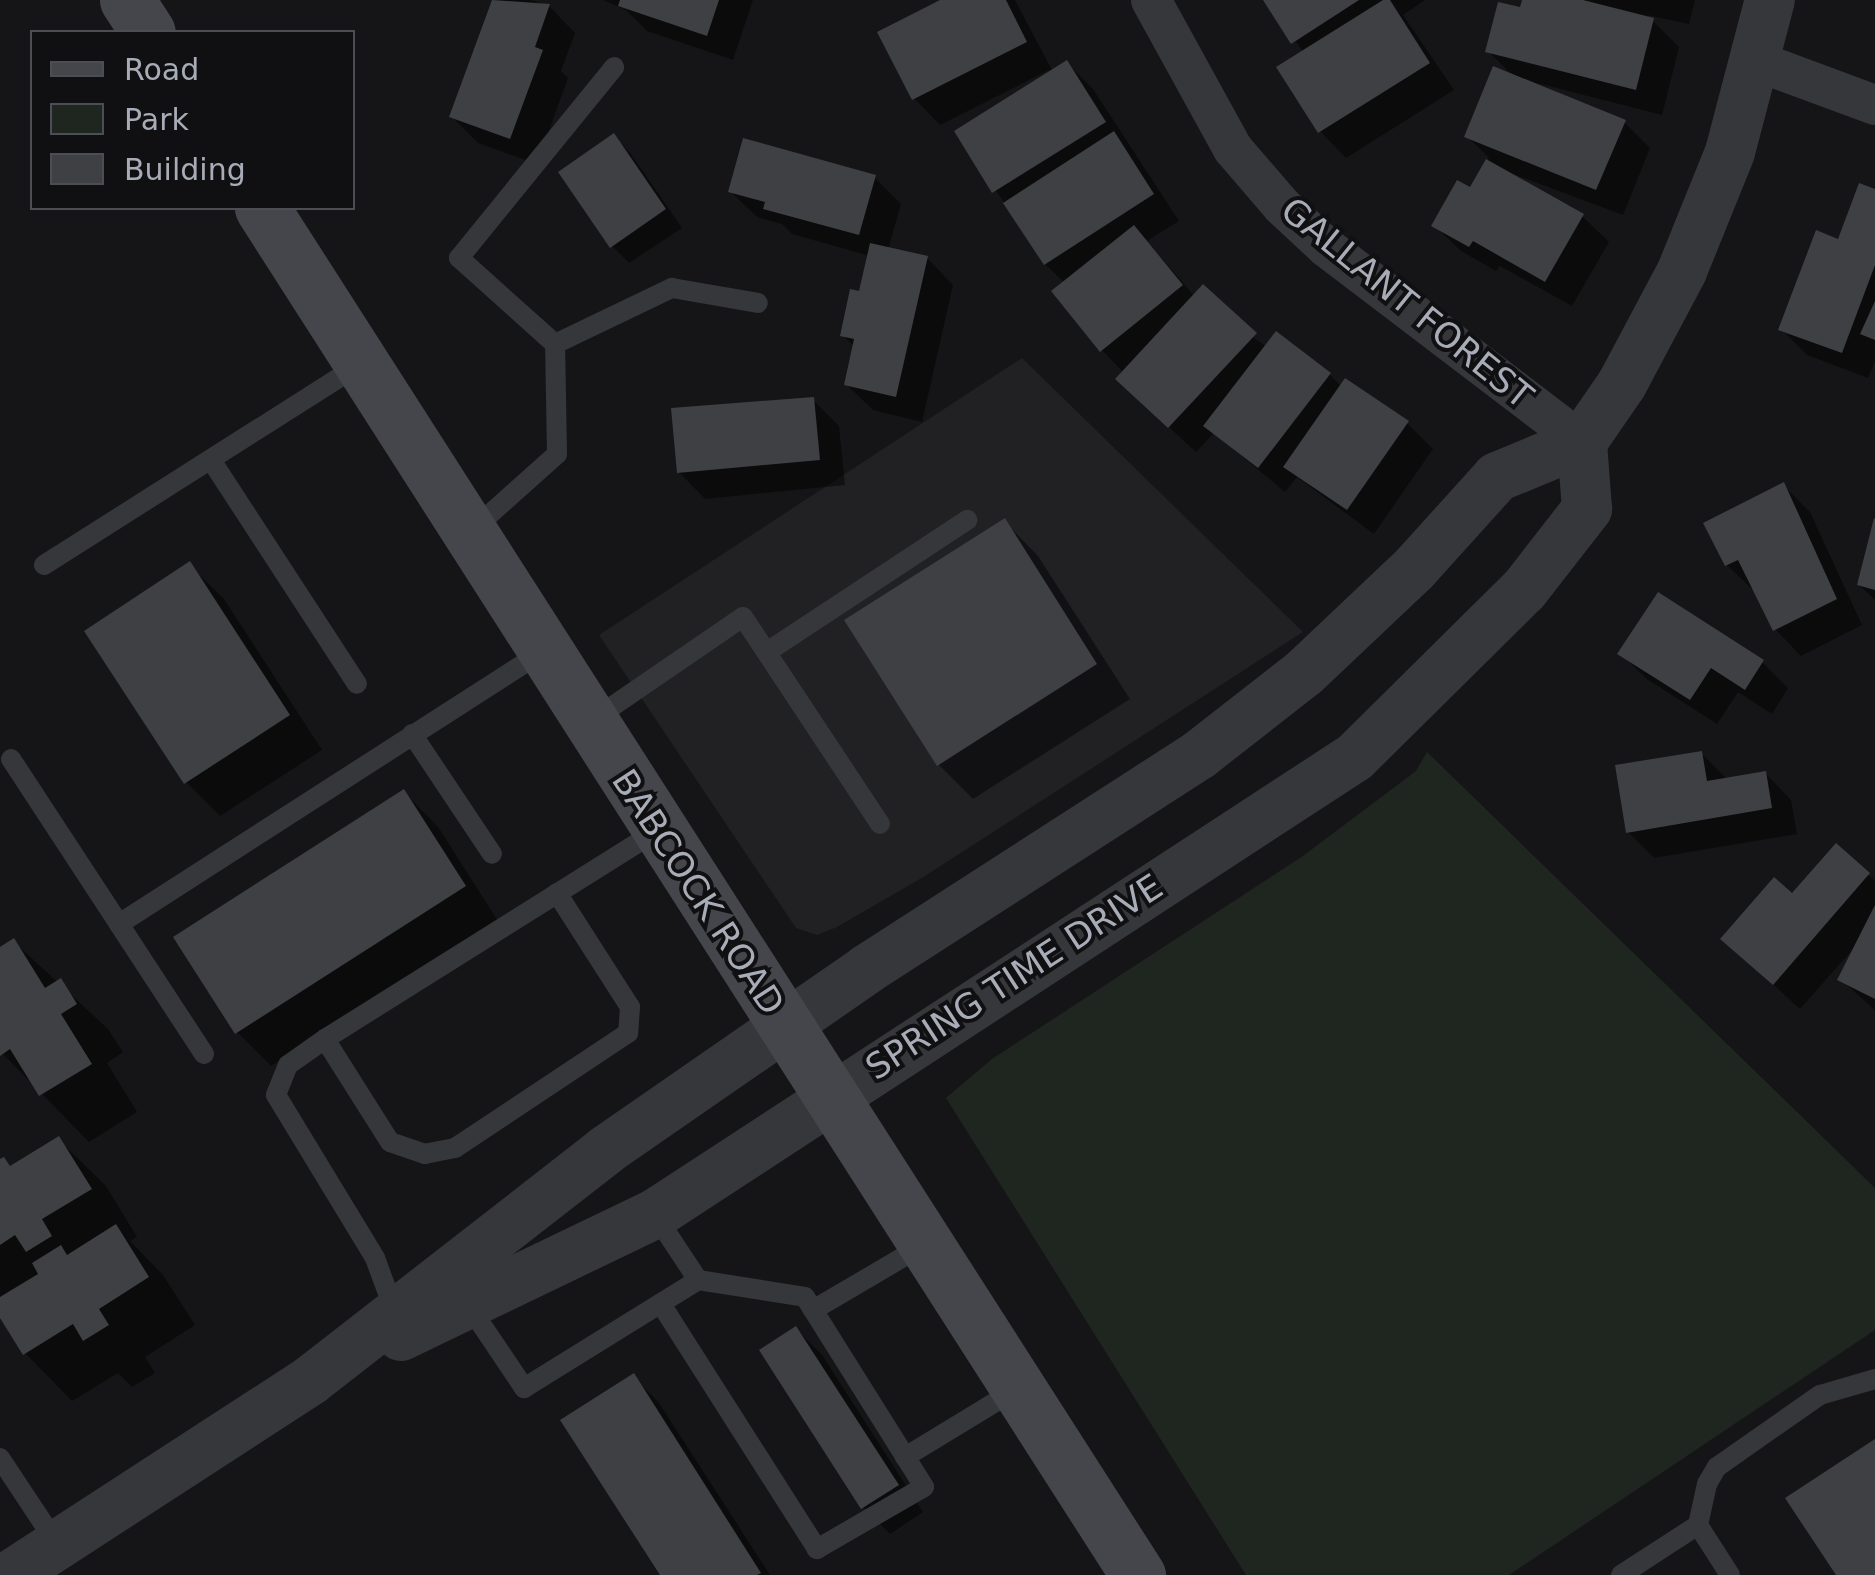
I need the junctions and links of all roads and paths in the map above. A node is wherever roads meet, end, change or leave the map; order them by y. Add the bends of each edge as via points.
1 (127, 0) edge
2 (1151, 0) edge
3 (1770, 0) edge
4 (147, 30) edge
5 (1756, 61) junction
6 (614, 67) dead end
7 (1875, 106) edge
8 (263, 210) edge
9 (758, 303) dead end
10 (555, 344) junction
11 (362, 363) junction
12 (1582, 442) junction
13 (211, 460) junction
14 (967, 520) dead end
15 (469, 532) junction
16 (44, 566) dead end
17 (544, 650) junction
18 (766, 652) junction
19 (357, 684) dead end
20 (589, 722) junction
21 (412, 734) junction
22 (11, 759) dead end
23 (880, 824) dead end
24 (658, 830) junction
25 (492, 854) dead end
26 (557, 894) junction
27 (119, 924) junction
28 (785, 1028) junction
29 (324, 1039) junction
30 (204, 1054) dead end
31 (830, 1097) junction
32 (655, 1214) junction
33 (926, 1244) junction
34 (698, 1280) junction
35 (468, 1304) junction
36 (661, 1304) junction
37 (813, 1310) junction
38 (402, 1324) junction
39 (1875, 1380) edge
40 (1018, 1388) junction
41 (905, 1457) junction
42 (0, 1458) edge
43 (1698, 1525) junction
44 (58, 1546) junction
45 (11, 1575) edge
46 (1138, 1575) edge
47 (1621, 1575) edge
48 (1730, 1575) edge

1 - 4 main road
2 - 12 street, GALLANT FOREST via 1234,150 1282,206 1326,247
3 - 5 street
5 - 7 street
5 - 12 street via 1730,152 1682,270 1622,384
6 - 10 lane via 459,258
8 - 11 main road, BABCOCK ROAD
9 - 10 lane via 672,288
10 - 15 lane via 557,454
11 - 13 lane
11 - 15 main road, BABCOCK ROAD
12 - 28 street, SPRING TIME DRIVE via 1498,477 1414,570 1304,674 1199,754
12 - 31 street, SPRING TIME DRIVE via 1586,509 1524,590 1354,756
13 - 16 lane
13 - 19 lane
14 - 18 lane
15 - 17 main road, BABCOCK ROAD
17 - 20 main road, BABCOCK ROAD
17 - 21 lane
18 - 20 lane via 742,616
18 - 23 lane
20 - 24 main road, BABCOCK ROAD
21 - 25 lane
21 - 27 lane
22 - 27 lane
24 - 26 lane
24 - 28 main road, BABCOCK ROAD
26 - 29 lane
26 - 29 lane via 630,1007 628,1033 455,1148 425,1154 390,1142
27 - 30 lane
28 - 31 main road, BABCOCK ROAD
28 - 38 street, SPRING TIME DRIVE via 606,1150
29 - 38 lane via 288,1065 276,1096 375,1258
31 - 32 street, SPRING TIME DRIVE
31 - 33 main road, BABCOCK ROAD
32 - 34 lane
32 - 35 street, SPRING TIME DRIVE
33 - 37 lane
33 - 40 main road, BABCOCK ROAD
34 - 36 lane
34 - 37 lane via 805,1297
35 - 36 lane via 524,1388
35 - 38 street, SPRING TIME DRIVE
36 - 41 lane via 817,1549 924,1487
37 - 41 lane
38 - 44 street, SPRING TIME DRIVE
39 - 43 lane via 1820,1395 1716,1466
40 - 41 lane
40 - 46 main road, BABCOCK ROAD
42 - 44 lane
43 - 47 lane
43 - 48 lane
44 - 45 street, SPRING TIME DRIVE

